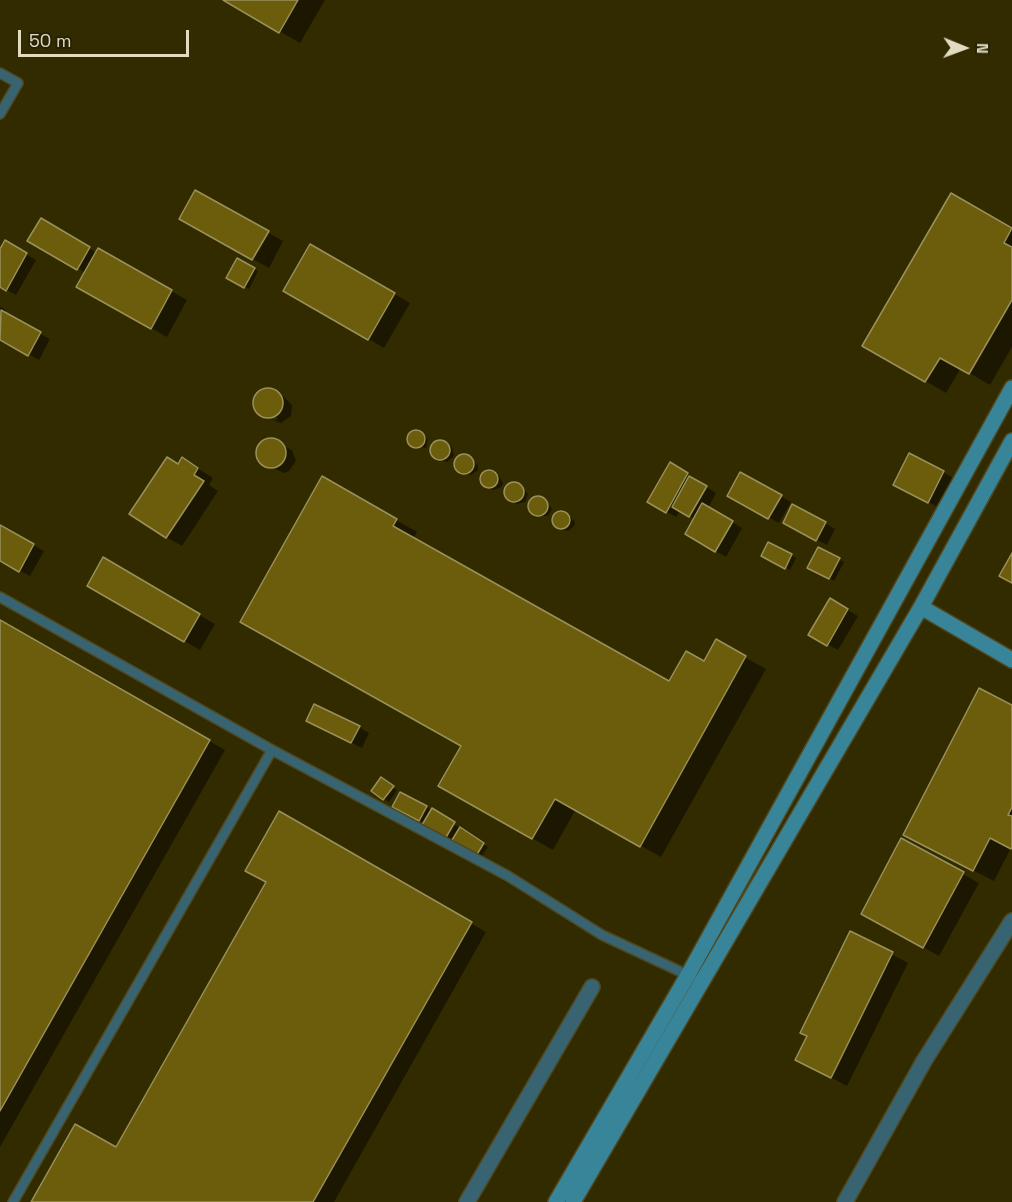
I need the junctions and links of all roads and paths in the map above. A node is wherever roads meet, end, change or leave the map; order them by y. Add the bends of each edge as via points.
1 (0, 73) edge
2 (0, 114) edge
3 (1012, 388) edge
4 (1012, 441) edge
5 (0, 597) edge
6 (921, 608) junction
7 (1012, 660) edge
8 (272, 750) junction
9 (1012, 921) edge
10 (688, 975) junction
11 (703, 982) junction
12 (592, 987) dead end
13 (13, 1202) edge
14 (467, 1202) edge
15 (556, 1202) edge
16 (573, 1202) edge
17 (845, 1202) edge

1 - 2 lane via 18,83
3 - 10 street
4 - 6 street
5 - 8 lane
6 - 7 street
6 - 11 street
8 - 10 lane via 508,876 602,935
8 - 13 lane
9 - 17 street via 924,1060
10 - 11 lane
10 - 15 street
11 - 16 street
12 - 14 street

